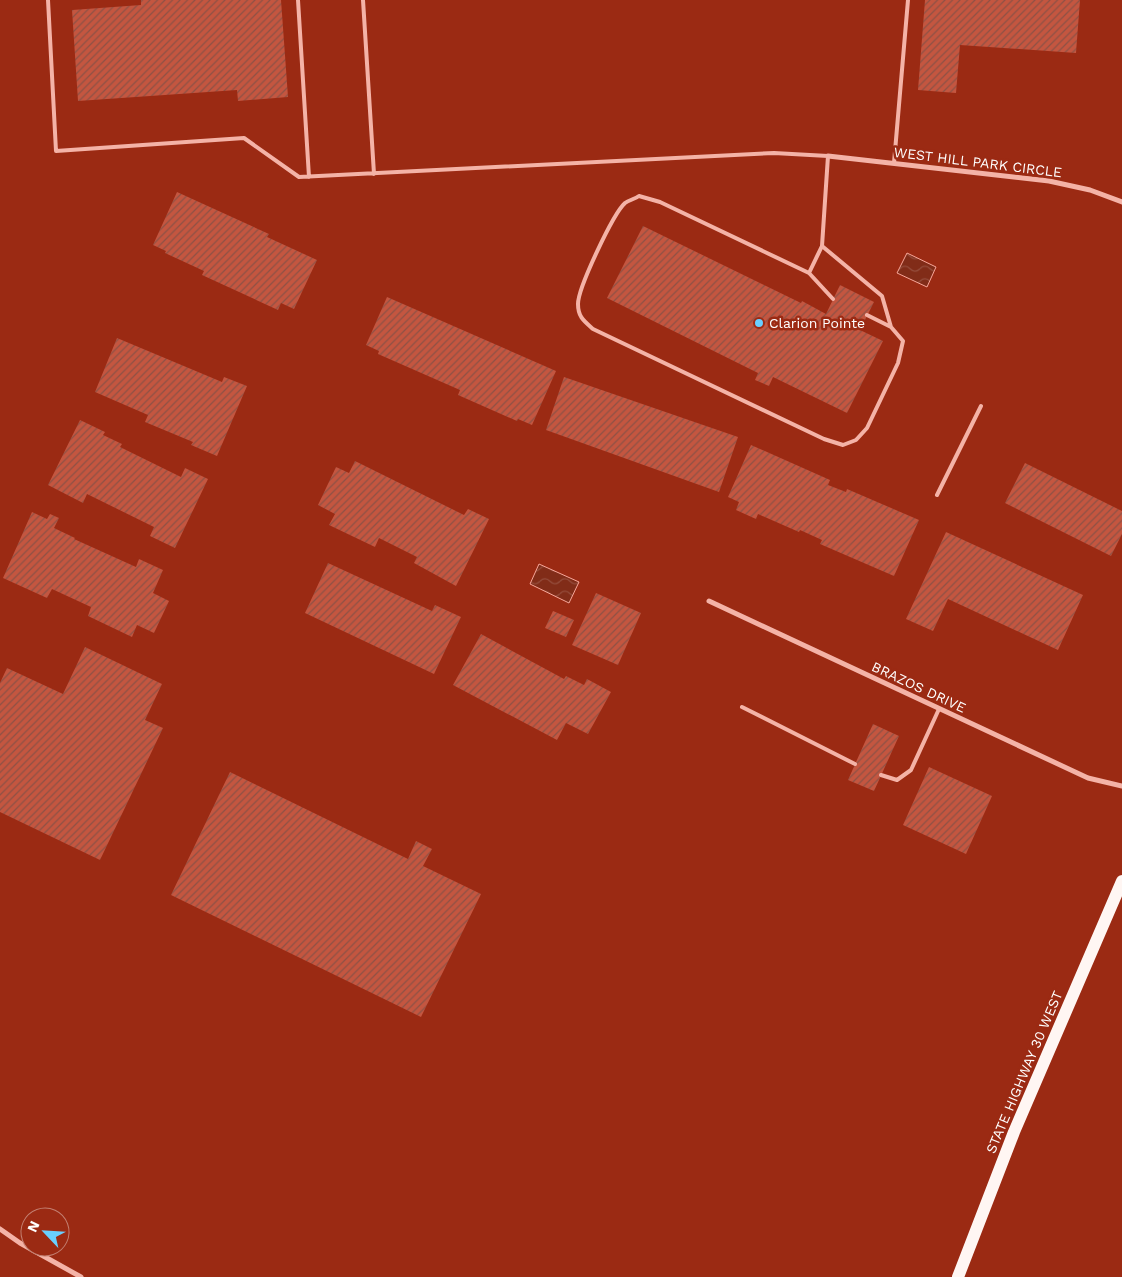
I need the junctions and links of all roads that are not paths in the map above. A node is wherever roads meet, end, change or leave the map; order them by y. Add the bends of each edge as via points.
1 (48, 0) edge
2 (298, 0) edge
3 (363, 0) edge
4 (908, 0) edge
5 (828, 156) junction
6 (894, 163) junction
7 (374, 174) junction
8 (309, 177) junction
9 (1122, 202) edge
10 (822, 246) junction
11 (809, 273) junction
12 (833, 299) dead end
13 (867, 316) dead end
14 (891, 327) junction
15 (981, 406) dead end
16 (937, 495) dead end
17 (709, 601) dead end
18 (742, 707) dead end
19 (938, 709) junction
20 (855, 764) dead end
21 (881, 776) dead end
22 (1122, 786) edge
23 (1122, 881) edge
24 (0, 1229) edge
25 (81, 1277) edge
26 (958, 1277) edge

1 - 8 lane via 56,151 244,138 299,177
2 - 8 lane
3 - 7 lane
4 - 6 lane
5 - 6 street, WEST HILL PARK CIRCLE
5 - 7 lane via 774,153
5 - 10 lane
6 - 9 street, WEST HILL PARK CIRCLE via 1049,181 1090,190
7 - 8 lane
10 - 11 lane
10 - 14 lane via 882,296
11 - 12 lane
11 - 14 lane via 660,202 639,196 625,203 615,216 582,286 578,304 581,319 593,329 824,439 843,445 856,440 867,428 898,363 903,341
13 - 14 lane
15 - 16 lane
17 - 19 street, BRAZOS DRIVE
18 - 20 lane
19 - 21 lane via 911,770 897,780
19 - 22 street, BRAZOS DRIVE via 1088,778
23 - 26 main road, STATE HIGHWAY 30 WEST via 1014,1132
24 - 25 street via 20,1244

